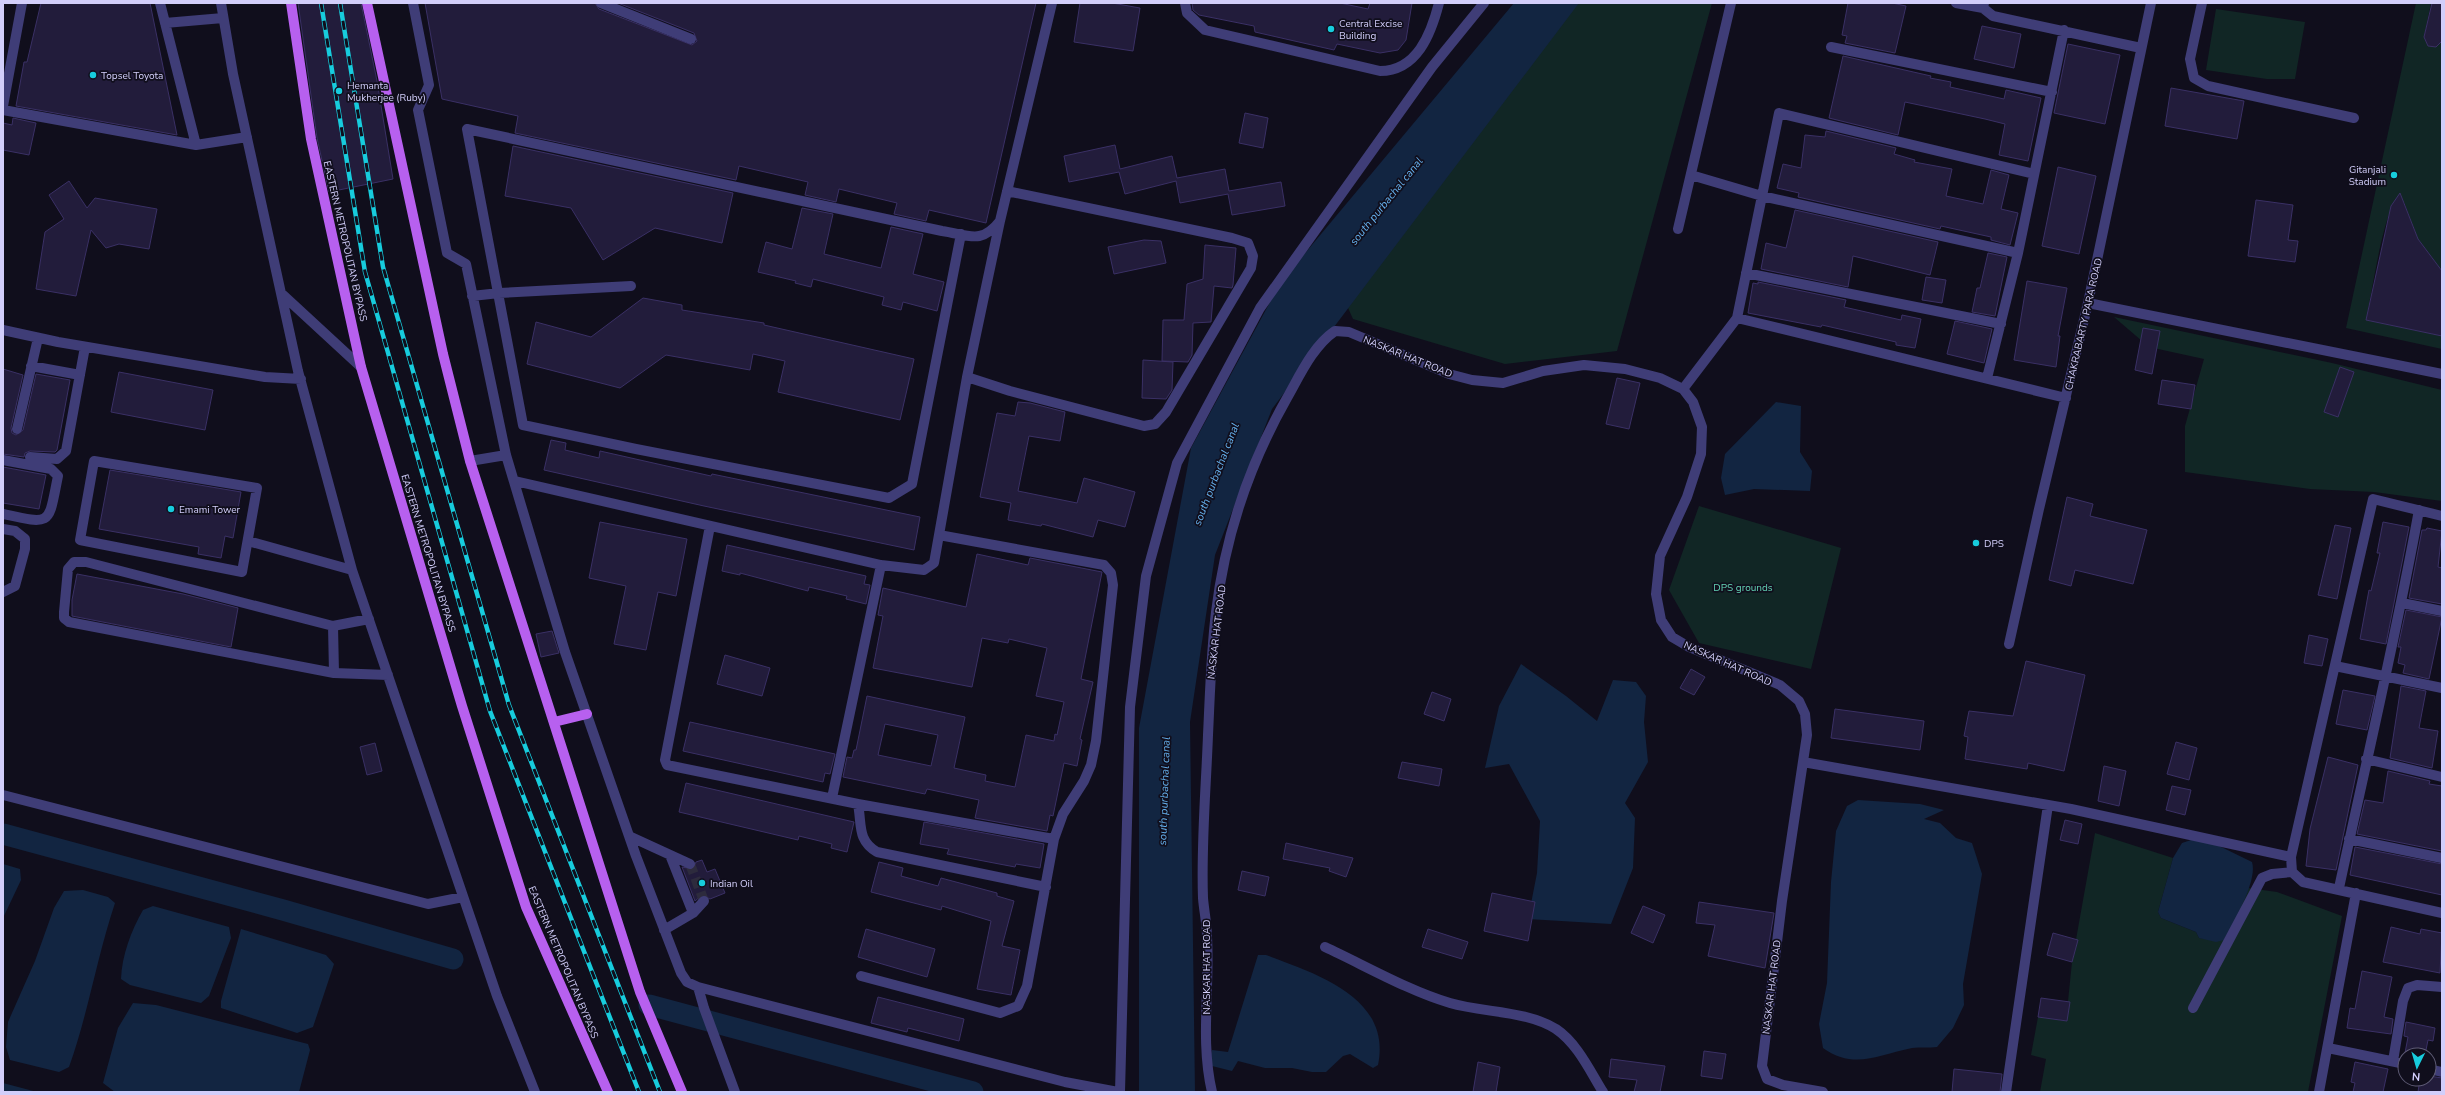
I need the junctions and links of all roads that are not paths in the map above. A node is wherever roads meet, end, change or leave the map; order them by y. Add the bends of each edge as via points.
1 (22, 3) edge
2 (160, 3) edge
3 (221, 3) edge
4 (291, 3) edge
5 (367, 3) edge
6 (413, 3) edge
7 (601, 3) edge
8 (1052, 3) edge
9 (1185, 3) edge
10 (1439, 3) edge
11 (1484, 3) edge
12 (1731, 3) edge
13 (1956, 3) edge
14 (2151, 3) edge
15 (2202, 3) edge
16 (1983, 6) edge
17 (223, 18) junction
18 (165, 23) junction
19 (2064, 30) junction
20 (691, 39) dead end
21 (1831, 47) dead end
22 (2141, 48) junction
23 (2052, 92) junction
24 (3, 106) edge
25 (3, 110) edge
26 (2354, 118) dead end
27 (247, 137) junction
28 (196, 145) junction
29 (2034, 174) junction
30 (1691, 175) junction
31 (1007, 191) junction
32 (1762, 196) junction
33 (1000, 221) junction
34 (1678, 229) dead end
35 (961, 234) junction
36 (2018, 254) junction
37 (1746, 273) junction
38 (631, 286) dead end
39 (499, 293) junction
40 (283, 295) junction
41 (472, 296) junction
42 (2088, 303) junction
43 (1737, 318) junction
44 (2001, 324) junction
45 (3, 330) edge
46 (38, 338) junction
47 (85, 347) junction
48 (32, 366) junction
49 (361, 367) junction
50 (2442, 374) edge
51 (80, 375) junction
52 (967, 377) junction
53 (1987, 378) junction
54 (301, 379) junction
55 (1684, 389) junction
56 (2066, 398) junction
57 (17, 428) dead end
58 (506, 455) junction
59 (30, 457) dead end
60 (3, 460) edge
61 (470, 461) junction
62 (515, 481) junction
63 (2419, 510) junction
64 (3, 514) edge
65 (2442, 516) edge
66 (710, 526) junction
67 (3, 529) edge
68 (939, 536) junction
69 (248, 541) junction
70 (881, 565) junction
71 (352, 570) junction
72 (3, 592) edge
73 (2402, 603) junction
74 (2442, 611) edge
75 (369, 619) junction
76 (333, 626) junction
77 (2009, 644) dead end
78 (2335, 666) junction
79 (334, 673) junction
80 (388, 675) junction
81 (2384, 676) junction
82 (2442, 688) edge
83 (587, 714) junction
84 (554, 722) junction
85 (2366, 759) junction
86 (1803, 762) junction
87 (2442, 777) edge
88 (3, 795) edge
89 (832, 798) junction
90 (858, 804) junction
91 (2048, 805) junction
92 (629, 836) junction
93 (1054, 839) junction
94 (2350, 839) junction
95 (670, 856) junction
96 (2291, 857) junction
97 (2442, 858) edge
98 (690, 864) dead end
99 (2292, 872) junction
100 (1046, 887) junction
101 (2339, 888) junction
102 (2356, 893) junction
103 (463, 897) junction
104 (704, 901) dead end
105 (693, 913) junction
106 (2442, 913) edge
107 (664, 930) junction
108 (1324, 947) dead end
109 (860, 976) dead end
110 (698, 987) junction
111 (2442, 987) edge
112 (2193, 1008) dead end
113 (2328, 1048) junction
114 (2393, 1061) junction
115 (2397, 1062) edge
116 (534, 1092) edge
117 (608, 1092) edge
118 (682, 1092) edge
119 (736, 1092) edge
120 (1119, 1092) edge
121 (1212, 1092) edge
122 (1603, 1092) edge
123 (1822, 1092) edge
124 (2006, 1092) edge
125 (2319, 1092) edge

1 - 24 street
2 - 18 street
3 - 17 street
4 - 49 main road, EASTERN METROPOLITAN BYPASS via 311,139
5 - 61 main road via 443,354
6 - 41 street via 429,85 418,110 447,253 466,264
7 - 20 street
8 - 31 street
9 - 10 street via 1187,13 1205,30 1380,71 1393,71 1408,63 1423,46
11 - 120 street via 1432,67 1260,308 1177,463 1146,576 1130,707
12 - 30 street
13 - 16 street
14 - 22 street, CHAKRABARTY PARA ROAD
15 - 26 street via 2190,59 2194,78 2208,86
16 - 19 street via 1993,16
17 - 18 street
17 - 27 street
18 - 28 street
19 - 22 street
19 - 23 street
21 - 23 street
22 - 42 street, CHAKRABARTY PARA ROAD
23 - 29 street
25 - 28 street
27 - 28 street
27 - 40 street
29 - 32 street via 1779,113
29 - 36 street
30 - 32 street
30 - 34 street
31 - 33 street
31 - 52 street via 1248,243 1252,256 1251,268 1197,363 1166,412 1155,424 1144,426 1010,392
32 - 36 street
32 - 37 street
33 - 35 street via 990,233 978,237
33 - 52 street
35 - 39 street via 467,129
35 - 39 street via 912,484 889,498 636,449 523,424
36 - 44 street
37 - 43 street
37 - 44 street
38 - 39 street
39 - 41 street
40 - 49 street
40 - 54 street
41 - 58 street
42 - 50 street
42 - 56 street, CHAKRABARTY PARA ROAD
43 - 53 street
43 - 55 street
44 - 53 street
45 - 46 street
46 - 47 street
46 - 48 street
47 - 51 street
47 - 54 street via 265,377
48 - 51 street
48 - 57 street
49 - 117 main road, EASTERN METROPOLITAN BYPASS via 448,661 526,907
51 - 59 street via 66,451 57,459
52 - 68 street
53 - 56 street
54 - 71 street
55 - 86 street, NASKAR HAT ROAD via 1693,402 1702,427 1701,454 1687,497 1660,556 1656,594 1661,620 1672,637 1689,647 1780,685 1799,701 1806,714 1807,735
55 - 121 street, NASKAR HAT ROAD via 1660,378 1624,369 1584,365 1543,371 1503,383 1472,380 1449,374 1349,332 1335,331 1324,338 1274,420 1255,462 1228,546 1216,610 1208,696 1203,852 1207,937 1206,1067
56 - 77 street, CHAKRABARTY PARA ROAD
58 - 61 street
58 - 62 street
60 - 64 street via 51,469 58,476 50,513 44,520 37,522
61 - 84 main road
62 - 66 street
62 - 83 street via 565,652
63 - 65 street
63 - 73 street
63 - 78 street via 2373,499
66 - 70 street
66 - 89 street via 665,760 667,765
67 - 72 street via 15,531 25,539 25,550 15,586
68 - 70 street via 934,563 924,570
68 - 93 street via 1104,565 1112,573 1113,585 1091,765 1063,814
69 - 69 street via 242,572 80,540 94,461 257,488
69 - 71 street
70 - 89 street
71 - 75 street
73 - 74 street
73 - 81 street
75 - 76 street
75 - 80 street
76 - 79 street
76 - 79 street via 86,562 74,562 68,569 64,612 64,618 68,622
78 - 81 street
78 - 96 street
79 - 80 street
80 - 103 street
81 - 82 street
81 - 85 street
83 - 84 main road
83 - 92 street
84 - 118 main road via 640,992
85 - 87 street
85 - 94 street
86 - 91 street
86 - 123 street, NASKAR HAT ROAD via 1782,901 1762,1066 1767,1079 1783,1085
88 - 103 street via 428,904
89 - 90 street
90 - 93 street
90 - 100 street via 861,835 868,846 877,852
91 - 96 street
91 - 124 street
92 - 95 street
92 - 107 street
93 - 100 street
94 - 97 street
94 - 101 street
95 - 98 street
95 - 105 street
96 - 99 street
99 - 101 street via 2303,882
99 - 112 street via 2262,878
100 - 109 street via 1027,986 1018,1006 1000,1012
101 - 102 street
102 - 106 street
102 - 113 street
103 - 116 street
104 - 105 street
105 - 107 street
107 - 110 street via 681,973 687,982
108 - 122 street via 1450,1003 1540,1021 1557,1030 1571,1044
110 - 119 street
110 - 120 street via 1065,1082
111 - 114 street via 2417,985 2408,988 2403,1001
113 - 114 street
113 - 125 street
114 - 115 street

